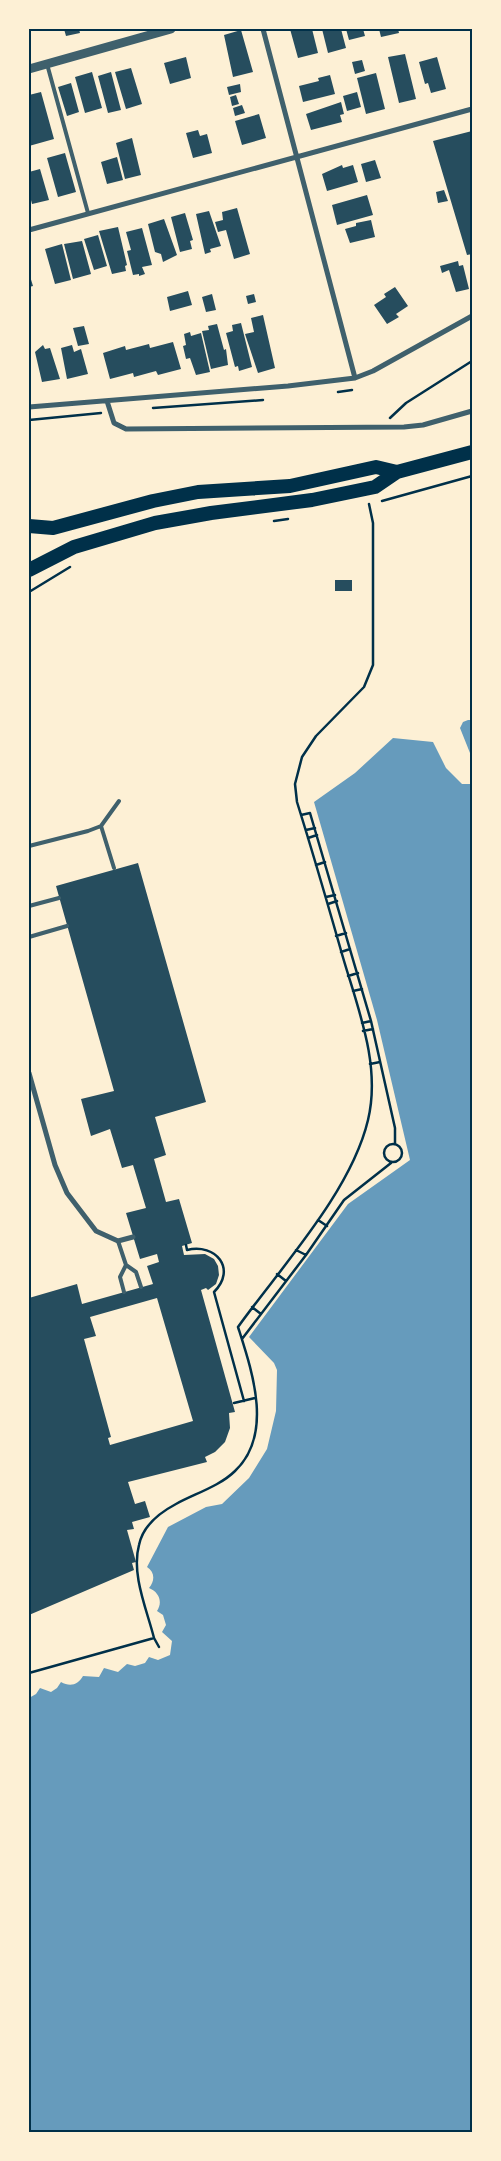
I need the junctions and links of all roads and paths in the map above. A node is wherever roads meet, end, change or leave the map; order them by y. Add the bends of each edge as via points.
1 (171, 29) edge
2 (263, 29) edge
3 (47, 64) junction
4 (29, 69) edge
5 (472, 109) edge
6 (297, 157) junction
7 (88, 213) junction
8 (29, 230) edge
9 (472, 316) edge
10 (472, 361) edge
11 (355, 378) junction
12 (107, 401) junction
13 (29, 407) edge
14 (472, 410) edge
15 (73, 416) dead end
16 (389, 419) dead end
17 (29, 420) edge
18 (472, 452) edge
19 (397, 472) junction
20 (472, 476) edge
21 (369, 504) junction
22 (360, 506) dead end
23 (290, 519) dead end
24 (273, 521) dead end
25 (29, 526) edge
26 (76, 564) dead end
27 (29, 570) edge
28 (29, 592) edge
29 (119, 801) dead end
30 (301, 815) junction
31 (101, 826) junction
32 (315, 828) junction
33 (306, 830) junction
34 (317, 835) junction
35 (308, 838) junction
36 (29, 846) edge
37 (325, 862) junction
38 (316, 865) junction
39 (114, 868) dead end
40 (335, 895) junction
41 (326, 897) junction
42 (59, 898) dead end
43 (337, 901) junction
44 (328, 904) junction
45 (29, 906) edge
46 (67, 926) dead end
47 (346, 933) junction
48 (336, 936) junction
49 (29, 937) edge
50 (350, 949) junction
51 (341, 952) junction
52 (358, 973) junction
53 (348, 976) junction
54 (362, 988) junction
55 (353, 991) junction
56 (371, 1021) junction
57 (362, 1023) junction
58 (373, 1028) junction
59 (364, 1031) junction
60 (380, 1062) junction
61 (370, 1064) junction
62 (29, 1073) edge
63 (396, 1144) junction
64 (391, 1162) junction
65 (317, 1220) junction
66 (327, 1226) junction
67 (133, 1237) dead end
68 (118, 1241) junction
69 (186, 1245) dead end
70 (296, 1249) junction
71 (306, 1255) junction
72 (126, 1265) junction
73 (276, 1274) junction
74 (286, 1281) junction
75 (141, 1288) dead end
76 (124, 1292) dead end
77 (252, 1307) junction
78 (261, 1314) junction
79 (242, 1339) junction
80 (255, 1398) junction
81 (244, 1400) junction
82 (234, 1403) dead end
83 (154, 1638) junction
84 (159, 1647) dead end
85 (29, 1673) edge

1 - 3 street
2 - 6 street
3 - 4 street
3 - 7 lane
5 - 6 street
6 - 7 street
6 - 11 street
7 - 8 street
9 - 11 street
10 - 16 path via 406,403
11 - 12 street
12 - 13 street
12 - 14 street via 114,423 126,429 404,427 423,425
15 - 17 path
18 - 19 highway
19 - 25 highway via 376,467 290,486 198,492 53,528
19 - 27 highway via 375,487 312,500 155,523 74,547
20 - 21 path
21 - 22 path
21 - 30 path via 373,523 373,665 364,687 316,736 302,757 296,784
23 - 24 path
26 - 28 path
29 - 31 lane
30 - 32 path via 310,812
30 - 33 path
31 - 36 lane
31 - 39 lane
32 - 33 path
32 - 34 path
33 - 35 path
34 - 35 path
34 - 37 path
35 - 38 path
37 - 38 path
37 - 40 path
38 - 41 path
40 - 41 path
40 - 43 path
41 - 44 path
42 - 45 lane
43 - 44 path
43 - 47 path
44 - 48 path
46 - 49 lane
47 - 48 path
47 - 50 path
48 - 51 path
50 - 51 path
50 - 52 path
51 - 53 path
52 - 53 path
52 - 54 path
53 - 55 path
54 - 55 path
54 - 56 path
55 - 57 path
56 - 57 path
56 - 58 path
57 - 59 path
58 - 59 path
58 - 60 path
59 - 61 path
60 - 61 path
60 - 63 path
61 - 65 path via 373,1080 368,1122 344,1178
62 - 68 street via 55,1165 67,1193 96,1231
63 - 64 path via 385,1149 385,1157
63 - 64 path via 403,1153 399,1161
64 - 66 path via 347,1196
65 - 66 path
65 - 70 path
66 - 71 path
67 - 68 street
68 - 72 lane
69 - 81 path via 187,1250 210,1250 220,1259 222,1283 214,1292
70 - 71 path
70 - 73 path
71 - 74 path
72 - 75 lane via 136,1272
72 - 76 lane via 120,1277
73 - 74 path
73 - 77 path
74 - 78 path
77 - 78 path
77 - 79 path via 238,1327
78 - 79 path
79 - 80 path
80 - 81 path
80 - 83 path via 255,1440 243,1462 234,1472 161,1512 146,1528 138,1546 137,1568
81 - 82 path
83 - 84 path
83 - 85 path

